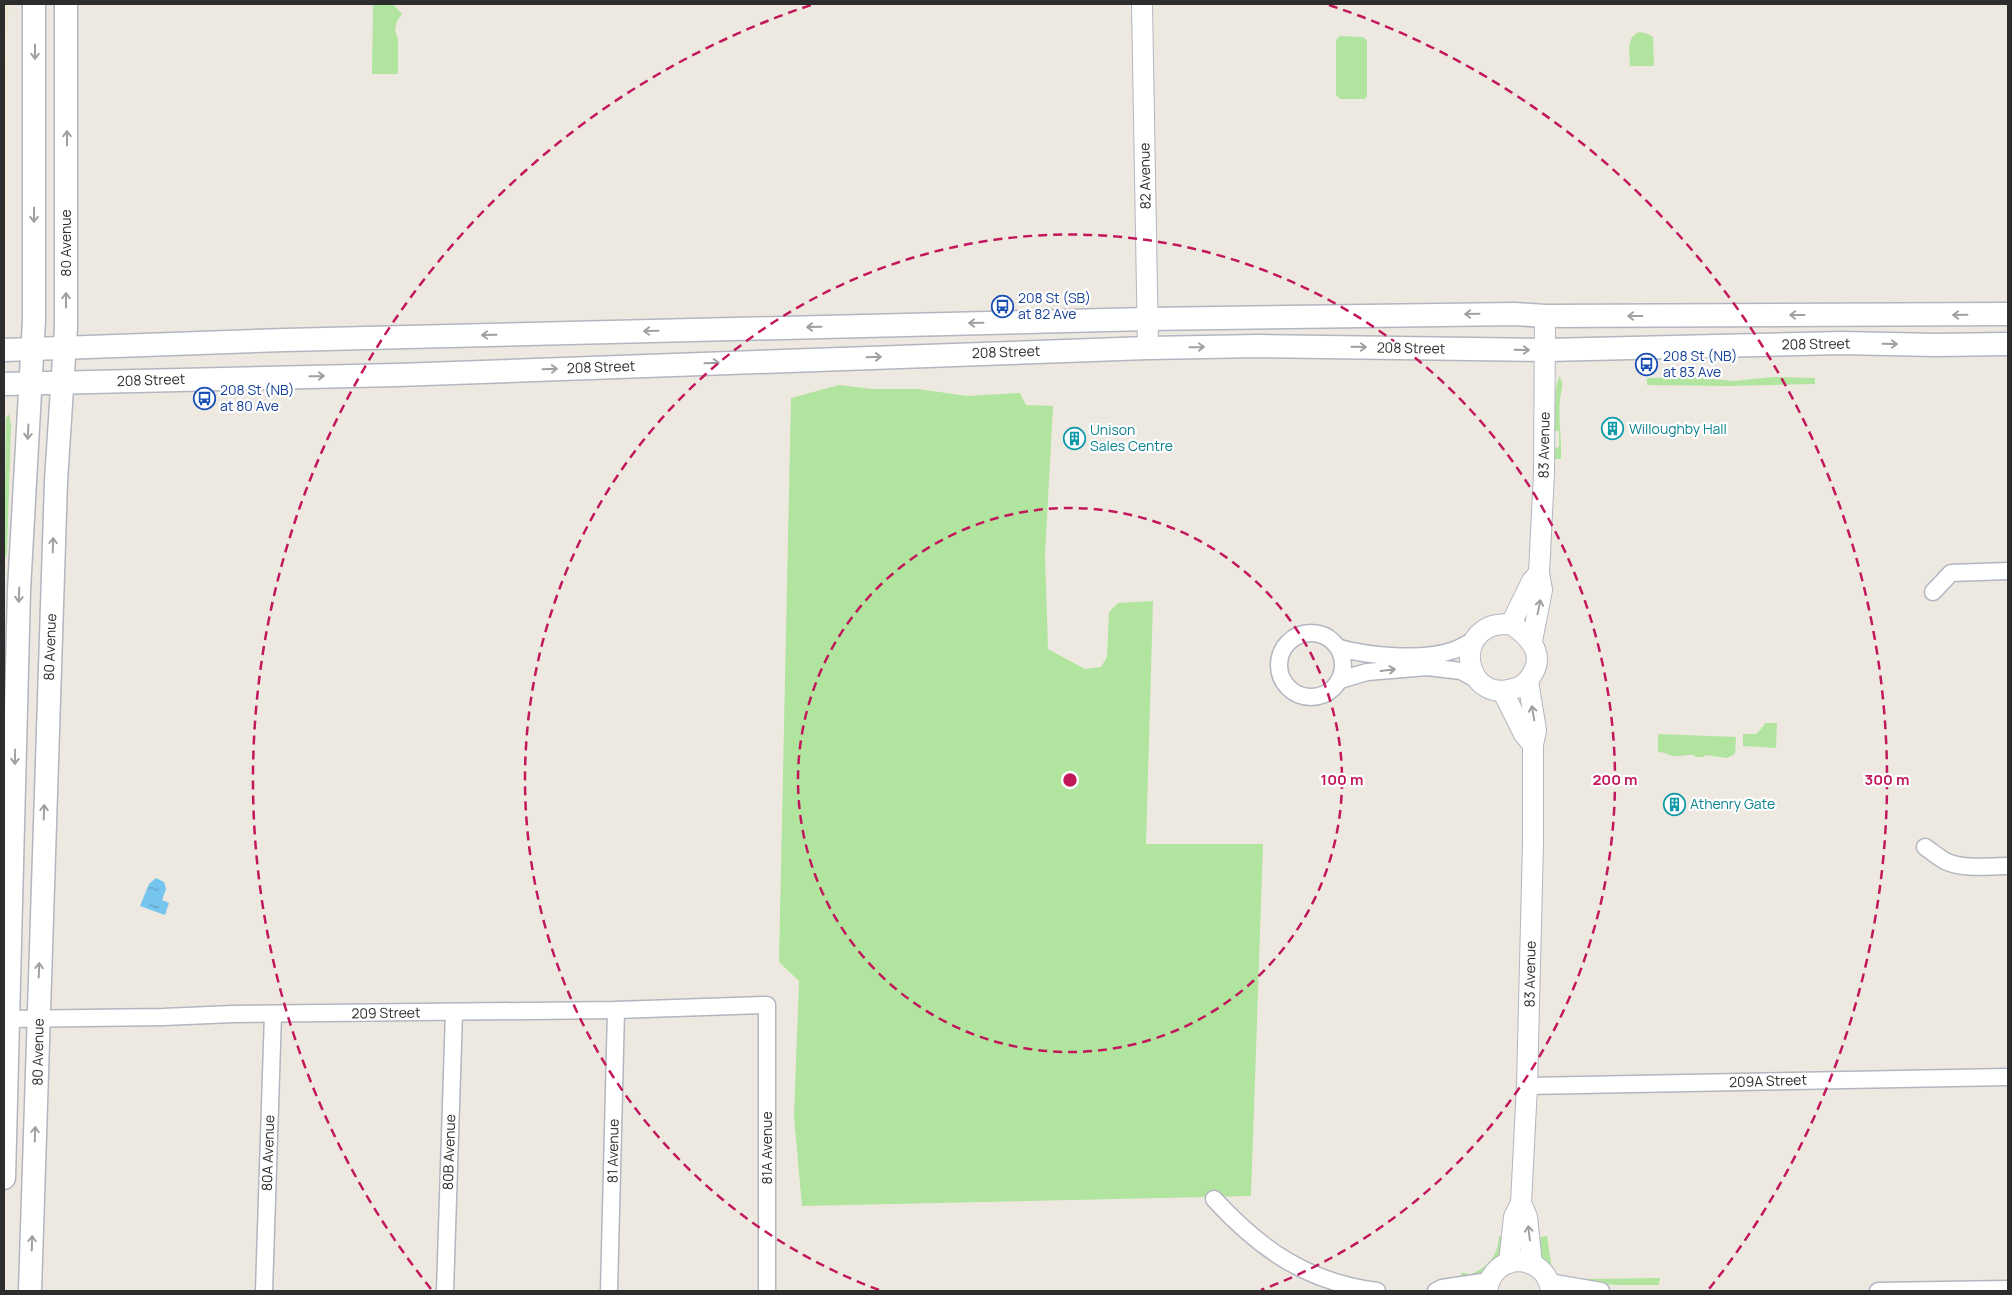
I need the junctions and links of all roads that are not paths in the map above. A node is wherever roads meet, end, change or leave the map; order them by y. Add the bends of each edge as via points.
1 (34, 4) edge
2 (66, 4) edge
3 (1142, 4) edge
4 (2008, 314) edge
5 (1546, 316) junction
6 (1147, 319) junction
7 (2008, 344) edge
8 (1148, 348) junction
9 (65, 349) junction
10 (4, 350) edge
11 (33, 350) junction
12 (1546, 350) junction
13 (62, 382) junction
14 (4, 384) edge
15 (31, 384) junction
16 (2008, 571) edge
17 (1539, 573) junction
18 (1933, 592) dead end
19 (1511, 624) junction
20 (1476, 639) junction
21 (1532, 641) junction
22 (1340, 648) junction
23 (1340, 680) junction
24 (1478, 681) junction
25 (1528, 681) junction
26 (1503, 692) junction
27 (1533, 745) junction
28 (1925, 847) dead end
29 (2008, 866) edge
30 (767, 1005) joint
31 (616, 1010) junction
32 (454, 1012) junction
33 (273, 1014) junction
34 (6, 1019) edge
35 (38, 1019) junction
36 (2008, 1077) edge
37 (1527, 1086) junction
38 (4, 1178) edge
39 (1214, 1199) dead end
40 (1521, 1203) junction
41 (1509, 1263) junction
42 (1532, 1264) junction
43 (1488, 1286) edge
44 (1550, 1286) edge
45 (2008, 1289) edge
46 (30, 1291) edge
47 (264, 1291) edge
48 (445, 1291) edge
49 (610, 1291) edge
50 (767, 1291) edge
51 (1377, 1291) edge
52 (1436, 1291) edge
53 (1601, 1291) edge
54 (1878, 1291) edge

1 -> 11 main road
9 -> 2 main road, 80 Avenue
3 - 6 street, 82 Avenue
4 -> 5 main road, 208 Street
5 -> 6 main road, 208 Street
5 - 12 street, 83 Avenue
6 - 8 street, 82 Avenue
6 -> 9 main road, 208 Street via 285,340
12 -> 7 main road, 208 Street via 1841,343
8 -> 12 main road, 208 Street via 1259,346
13 -> 8 main road, 208 Street via 397,375
9 - 11 main road, 208 Street
9 - 13 main road, 80 Avenue
10 - 11 main road, 208 Street
11 - 15 main road
12 - 17 street, 83 Avenue
13 - 15 main road, 208 Street
35 -> 13 main road, 80 Avenue
14 - 15 main road, 208 Street
15 -> 34 main road via 19,590
16 - 18 street via 1951,572
17 - 19 street, 83 Avenue
21 -> 17 street, 83 Avenue via 1542,590
19 - 20 street via 1494,626
19 - 21 street
20 - 22 street via 1452,651 1433,654 1361,654
20 - 24 street via 1470,660
21 - 25 street via 1536,662
22 - 23 street via 1344,669
22 - 23 street via 1324,635 1302,633 1285,645 1278,665 1286,685 1304,697 1325,695
23 -> 24 street via 1366,672 1427,667 1461,671
24 - 26 street
25 - 26 street
27 -> 25 street, 83 Avenue via 1536,730
26 - 27 street
27 - 37 street, 83 Avenue via 1534,842
28 - 29 street via 1955,864
30 - 31 street, 209 Street
30 - 50 street, 81A Avenue
31 - 32 street, 209 Street
31 - 49 street, 81 Avenue
32 - 33 street, 209 Street
32 - 48 street, 80B Avenue
33 - 35 street, 209 Street
33 - 47 street, 80A Avenue
34 - 35 street, 209 Street
34 - 38 main road
46 -> 35 main road, 80 Avenue
36 - 37 street, 209A Street
37 - 40 street, 83 Avenue
39 - 51 street via 1280,1258 1336,1284
40 - 41 street, 83 Avenue via 1514,1216
42 -> 40 street, 83 Avenue via 1527,1217
41 - 42 street
41 - 43 street via 1501,1267
42 - 44 street via 1545,1274
43 - 52 street
44 - 53 street
45 - 54 street

